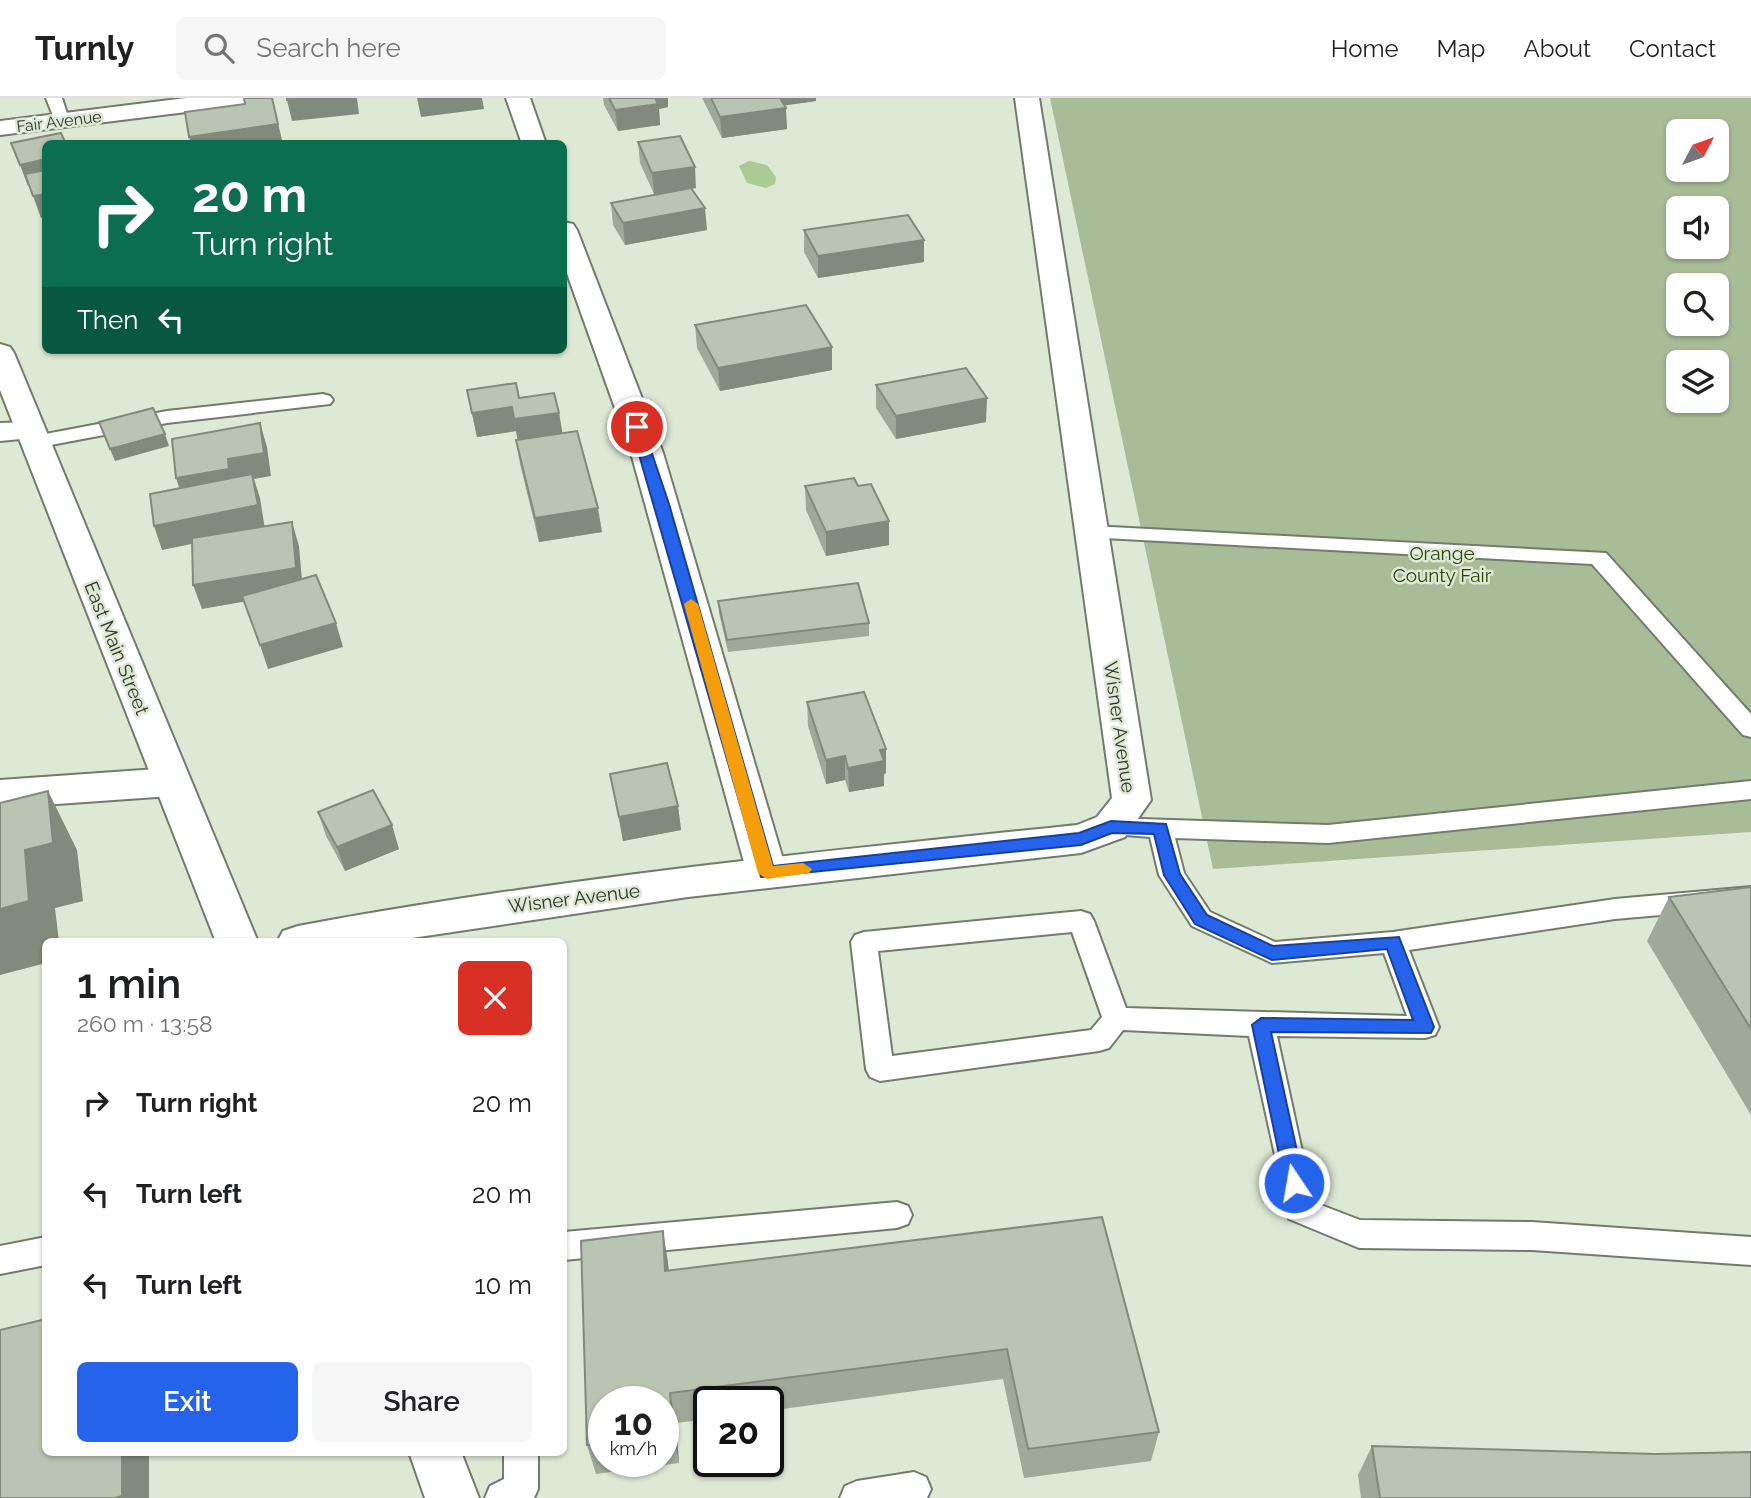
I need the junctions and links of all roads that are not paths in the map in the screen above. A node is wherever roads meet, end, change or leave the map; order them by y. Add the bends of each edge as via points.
1 (243, 98) edge
2 (518, 98) edge
3 (1027, 98) edge
4 (57, 109) edge
5 (0, 128) edge
6 (533, 140) edge
7 (567, 238) edge
8 (0, 353) edge
9 (323, 400) dead end
10 (22, 435) edge
11 (1092, 532) junction
12 (1751, 729) edge
13 (171, 782) junction
14 (1751, 790) edge
15 (0, 794) edge
16 (1111, 827) junction
17 (1160, 829) junction
18 (767, 873) junction
19 (1751, 897) edge
20 (235, 938) edge
21 (317, 938) edge
22 (1393, 942) junction
23 (1116, 1019) junction
24 (1261, 1025) junction
25 (897, 1215) dead end
26 (567, 1246) edge
27 (1751, 1251) edge
28 (42, 1252) edge
29 (0, 1260) edge
30 (436, 1456) edge
31 (521, 1456) edge
32 (914, 1489) dead end
33 (520, 1495) edge
34 (452, 1498) edge
35 (857, 1498) edge

1 - 4 street, Fair Avenue
2 - 6 street
3 - 11 street, Wisner Avenue
4 - 5 street, Fair Avenue
7 - 18 street via 647,453
8 - 10 street, East Main Street
9 - 10 lane
10 - 13 street, East Main Street
11 - 12 lane via 1598,558
11 - 16 street, Wisner Avenue via 1132,800
13 - 15 street
13 - 20 street, East Main Street
14 - 17 lane via 1328,834
16 - 17 lane
16 - 18 street, Wisner Avenue via 1081,839
17 - 22 lane via 1172,875 1201,919 1272,953
18 - 21 street, Wisner Avenue via 404,920
19 - 22 lane via 1615,909
22 - 24 lane via 1425,1027
23 - 23 lane via 1081,921 864,942 880,1069 1099,1040
23 - 24 lane
24 - 27 lane via 1300,1210 1359,1234 1532,1236
25 - 26 lane
28 - 29 lane
30 - 34 street
31 - 33 lane
32 - 35 lane

